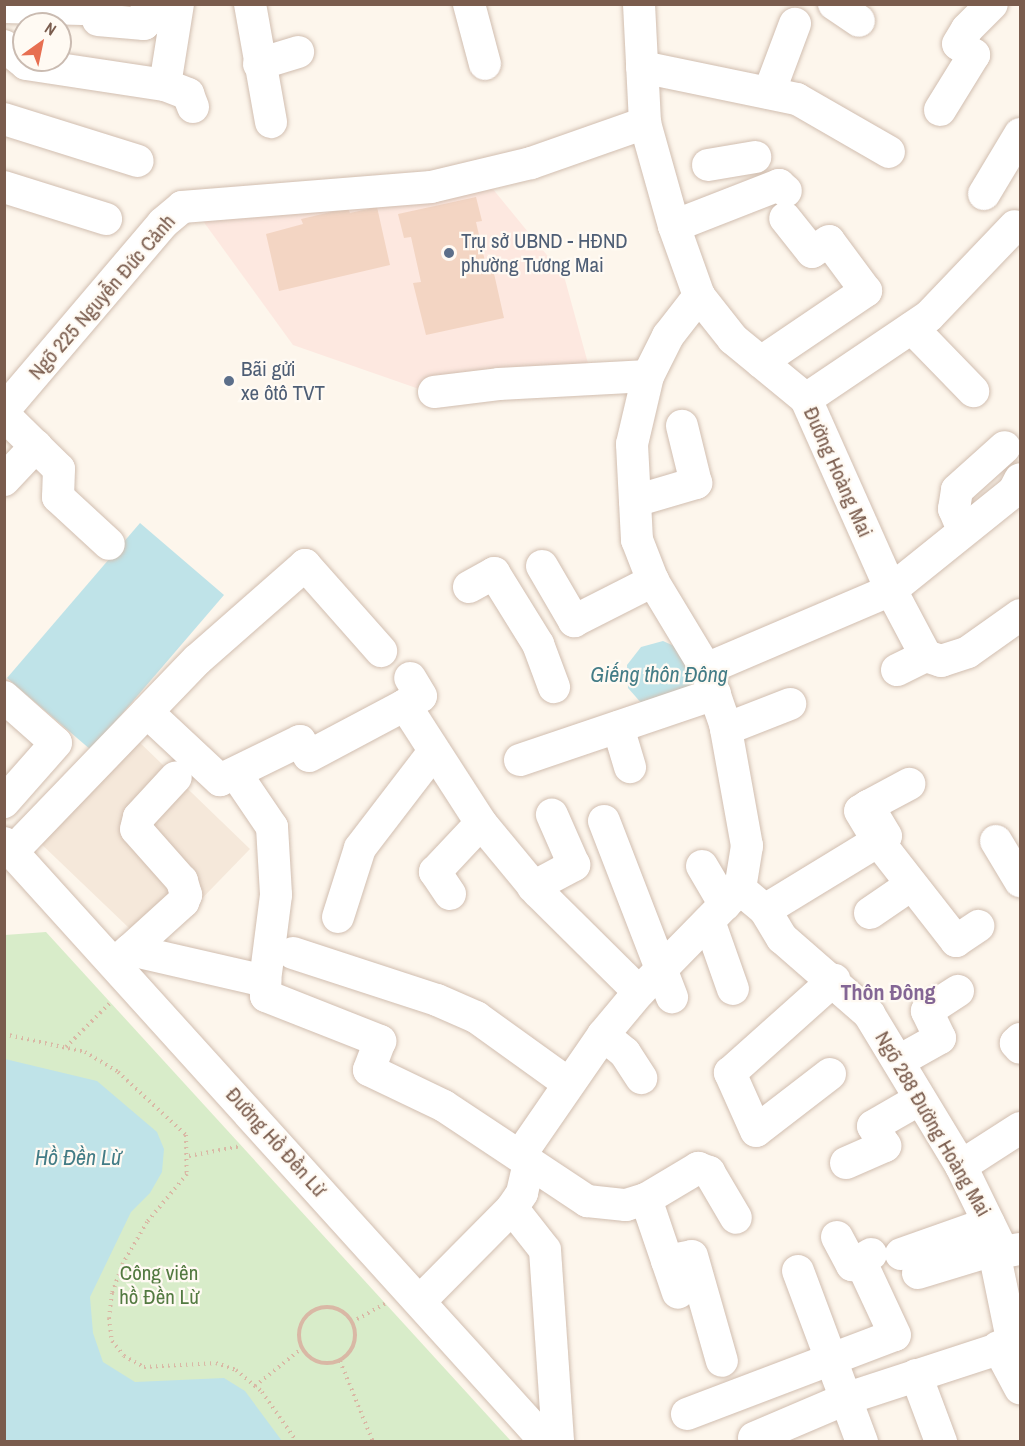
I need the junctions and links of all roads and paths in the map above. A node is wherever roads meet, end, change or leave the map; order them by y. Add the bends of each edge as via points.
1 (147, 4) edge
2 (178, 4) edge
3 (250, 4) edge
4 (469, 4) edge
5 (639, 4) edge
6 (992, 4) edge
7 (4, 7) edge
8 (795, 24) dead end
9 (4, 46) edge
10 (298, 52) dead end
11 (259, 64) junction
12 (485, 64) dead end
13 (642, 67) junction
14 (165, 85) junction
15 (769, 93) junction
16 (193, 107) dead end
17 (940, 110) dead end
18 (4, 119) edge
19 (271, 122) dead end
20 (645, 123) junction
21 (1020, 134) edge
22 (889, 152) dead end
23 (138, 161) dead end
24 (733, 162) dead end
25 (7, 193) edge
26 (984, 194) dead end
27 (743, 201) junction
28 (106, 219) dead end
29 (674, 226) junction
30 (1015, 226) dead end
31 (699, 296) junction
32 (912, 328) junction
33 (761, 362) junction
34 (648, 376) junction
35 (973, 391) dead end
36 (434, 392) dead end
37 (806, 399) junction
38 (4, 410) edge
39 (4, 415) edge
40 (682, 426) dead end
41 (36, 446) junction
42 (1005, 447) dead end
43 (1020, 479) edge
44 (4, 480) edge
45 (635, 501) junction
46 (963, 530) junction
47 (109, 544) dead end
48 (652, 581) junction
49 (469, 588) dead end
50 (891, 591) junction
51 (517, 605) junction
52 (1020, 615) edge
53 (381, 651) dead end
54 (926, 656) junction
55 (897, 670) dead end
56 (710, 681) junction
57 (554, 687) dead end
58 (4, 697) edge
59 (790, 704) dead end
60 (147, 712) junction
61 (618, 727) junction
62 (726, 729) junction
63 (433, 753) junction
64 (520, 760) dead end
65 (630, 767) dead end
66 (236, 774) junction
67 (176, 777) dead end
68 (910, 784) dead end
69 (4, 802) edge
70 (552, 814) dead end
71 (604, 821) dead end
72 (481, 824) junction
73 (878, 841) junction
74 (996, 841) dead end
75 (9, 847) edge
76 (702, 866) dead end
77 (1020, 881) edge
78 (911, 885) junction
79 (533, 887) junction
80 (450, 894) dead end
81 (725, 905) junction
82 (765, 910) junction
83 (870, 913) dead end
84 (338, 917) dead end
85 (978, 926) dead end
86 (293, 953) dead end
87 (123, 957) junction
88 (834, 980) junction
89 (265, 981) junction
90 (667, 983) junction
91 (733, 989) dead end
92 (958, 991) dead end
93 (639, 992) junction
94 (119, 994) dead end
95 (4, 1034) edge
96 (603, 1035) junction
97 (1020, 1039) edge
98 (65, 1047) junction
99 (1020, 1048) edge
100 (899, 1062) junction
101 (830, 1074) dead end
102 (641, 1078) dead end
103 (568, 1083) junction
104 (920, 1099) junction
105 (1020, 1128) edge
106 (251, 1143) dead end
107 (189, 1156) junction
108 (525, 1158) junction
109 (846, 1163) dead end
110 (961, 1166) junction
111 (646, 1199) junction
112 (512, 1208) junction
113 (736, 1218) dead end
114 (837, 1237) dead end
115 (1009, 1246) edge
116 (888, 1260) junction
117 (667, 1261) junction
118 (798, 1271) dead end
119 (678, 1293) dead end
120 (407, 1300) junction
121 (352, 1322) junction
122 (998, 1347) junction
123 (301, 1349) junction
124 (833, 1359) junction
125 (340, 1361) junction
126 (722, 1361) dead end
127 (916, 1375) junction
128 (255, 1386) junction
129 (1020, 1388) edge
130 (848, 1398) junction
131 (687, 1414) dead end
132 (754, 1438) dead end
133 (297, 1442) edge
134 (373, 1442) edge
135 (546, 1442) edge
136 (558, 1442) edge
137 (862, 1442) edge
138 (941, 1442) edge

1 - 7 street via 144,24
2 - 14 street
3 - 11 street
4 - 12 street
5 - 13 street, Đường Hoàng Mai
6 - 17 street via 958,44 974,56
8 - 15 street
9 - 14 street via 26,64
10 - 11 street
11 - 19 street
13 - 15 street
13 - 20 street, Đường Hoàng Mai
14 - 16 street via 188,94
15 - 22 street via 797,99
18 - 23 street
20 - 29 street, Đường Hoàng Mai
20 - 38 street, Ngõ 225 Nguyễn Đức Cảnh via 531,163 432,187 182,207 163,223
21 - 26 street
24 - 27 street
25 - 28 street
27 - 29 street
27 - 33 street via 779,185 785,204 812,252 829,241 866,291
29 - 31 street, Đường Hoàng Mai
30 - 32 street via 929,316
31 - 33 street, Đường Hoàng Mai via 733,339
31 - 34 street via 668,336
32 - 35 street
32 - 37 street
33 - 37 street, Đường Hoàng Mai
34 - 36 street via 499,384
34 - 45 street via 632,444
37 - 50 street, Đường Hoàng Mai
39 - 41 street
40 - 45 street via 696,483
41 - 44 street
41 - 47 street via 59,469 57,497
42 - 46 street via 957,490 954,509
43 - 46 street via 1014,491
45 - 48 street via 637,540
46 - 50 street
48 - 51 street via 574,621 547,577
48 - 56 street
49 - 51 street via 494,573
50 - 54 street, Đường Hoàng Mai
50 - 56 street
51 - 57 street
52 - 54 street via 968,652 941,661
53 - 60 street via 305,565 197,660
54 - 55 street
56 - 61 street
56 - 62 street
58 - 69 street via 56,742
59 - 62 street
60 - 66 street via 220,780 234,770
60 - 75 street
61 - 64 street
61 - 65 street
62 - 81 street via 747,846
63 - 66 street via 407,692 309,756 300,741
63 - 72 street
63 - 84 street via 360,848
66 - 89 street via 272,827 276,895
67 - 87 street via 139,817 136,829 182,881 186,895
68 - 73 street via 868,806 886,836
70 - 79 street via 574,864
71 - 90 street
72 - 79 street
72 - 80 street via 435,872
73 - 78 street
73 - 82 street
74 - 77 street
75 - 87 street, Đường Hồ Đền Lừ
76 - 81 street
78 - 83 street
78 - 85 street via 956,941
79 - 93 street
81 - 82 street, Ngõ 288 Đường Hoàng Mai
81 - 90 street
81 - 91 street
82 - 88 street, Ngõ 288 Đường Hoàng Mai via 782,938
86 - 103 street via 437,1000 476,1017
87 - 89 street
87 - 120 street, Đường Hồ Đền Lừ
88 - 100 street, Ngõ 288 Đường Hoàng Mai via 869,1014
88 - 101 street via 730,1073 756,1131
89 - 108 street via 266,996 380,1041 369,1070 444,1106
90 - 93 street
92 - 100 street via 927,1011 940,1038
93 - 96 street
94 - 98 path
95 - 98 path
96 - 102 street via 625,1053
96 - 103 street
97 - 99 street via 1016,1043
98 - 107 path via 85,1052 118,1072 164,1111 186,1135
100 - 104 street, Ngõ 288 Đường Hoàng Mai
103 - 108 street
104 - 109 street via 873,1125 885,1146
104 - 110 street, Ngõ 288 Đường Hoàng Mai
105 - 110 street
106 - 107 path via 206,1156
107 - 128 path via 187,1174 147,1222 123,1263 112,1293 112,1341 124,1356 144,1367 216,1363 236,1370
108 - 111 street via 587,1201 626,1204
108 - 112 street via 522,1193
110 - 115 street, Ngõ 288 Đường Hoàng Mai
111 - 113 street via 698,1168 709,1172
111 - 117 street
112 - 120 street
112 - 136 street via 545,1250
114 - 116 street via 852,1265
115 - 116 street
115 - 122 street via 996,1261 1012,1344
116 - 124 street via 895,1335
117 - 119 street
117 - 126 street via 692,1256
118 - 124 street
120 - 121 path
120 - 135 street, Đường Hồ Đền Lừ
121 - 123 path via 342,1311 328,1307 313,1310 302,1320 298,1334
121 - 125 path via 355,1337 351,1351
122 - 127 street
122 - 129 street
123 - 125 path via 318,1362
123 - 128 path
124 - 130 street
124 - 131 street
125 - 134 path
127 - 130 street
127 - 138 street
128 - 133 path
130 - 132 street
130 - 137 street

